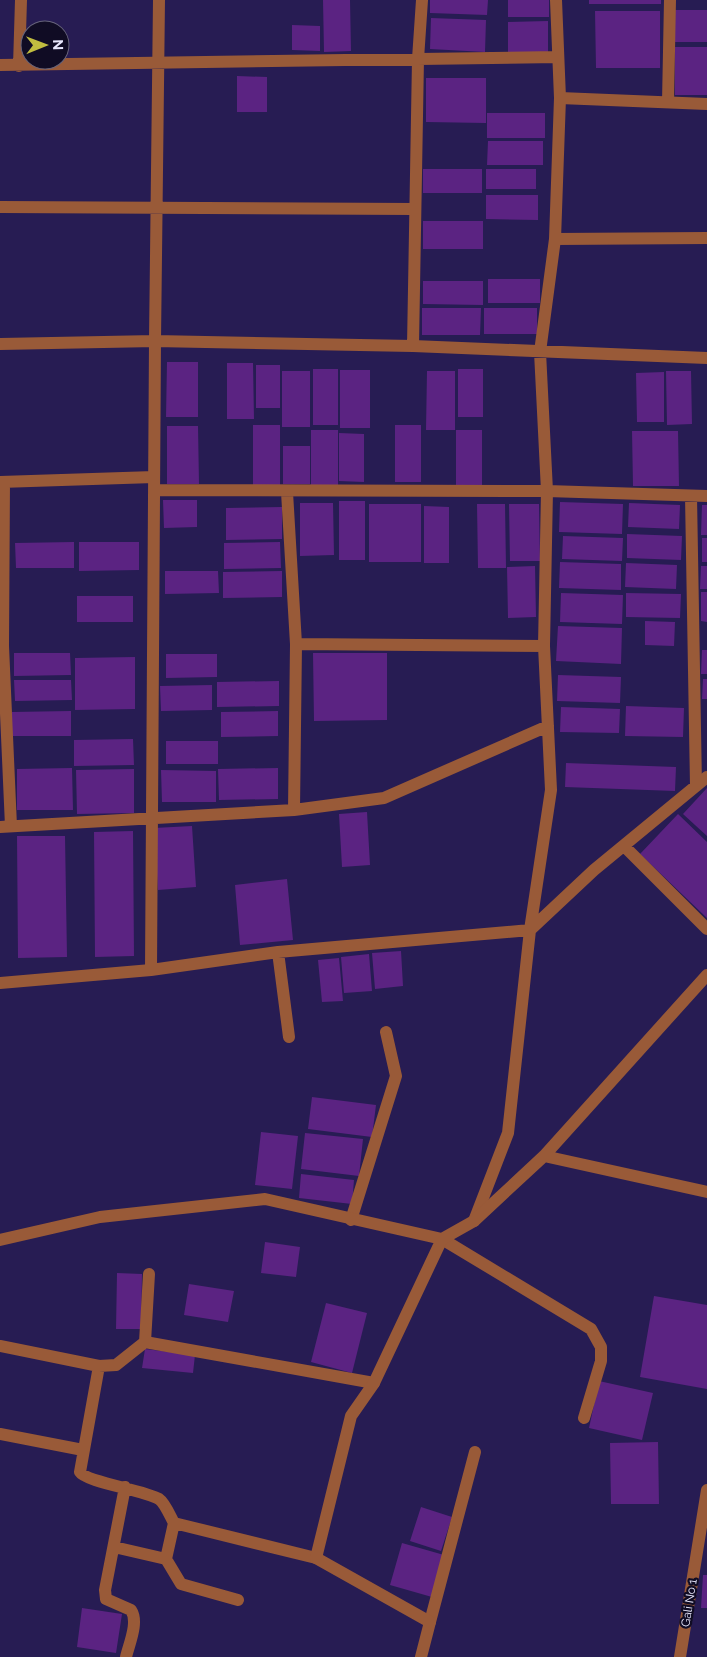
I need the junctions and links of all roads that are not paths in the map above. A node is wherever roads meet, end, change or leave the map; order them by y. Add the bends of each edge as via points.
1 (21, 0) edge
2 (159, 0) edge
3 (422, 0) edge
4 (556, 0) edge
5 (670, 0) edge
6 (558, 56) junction
7 (418, 59) junction
8 (158, 63) junction
9 (0, 65) edge
10 (19, 66) junction
11 (560, 98) junction
12 (668, 102) junction
13 (707, 104) edge
14 (0, 207) edge
15 (156, 207) junction
16 (415, 209) junction
17 (555, 238) junction
18 (707, 238) edge
19 (155, 341) junction
20 (0, 344) edge
21 (413, 346) junction
22 (540, 352) junction
23 (707, 358) edge
24 (2, 482) edge
25 (154, 484) junction
26 (547, 490) junction
27 (287, 492) junction
28 (691, 496) junction
29 (707, 496) edge
30 (296, 644) junction
31 (544, 646) junction
32 (1, 647) edge
33 (548, 726) junction
34 (707, 777) edge
35 (696, 786) junction
36 (294, 810) junction
37 (152, 818) junction
38 (6, 826) edge
39 (624, 846) junction
40 (707, 928) edge
41 (530, 930) junction
42 (278, 952) junction
43 (151, 970) junction
44 (707, 975) edge
45 (0, 983) edge
46 (386, 1032) dead end
47 (289, 1037) dead end
48 (544, 1156) junction
49 (707, 1192) edge
50 (351, 1220) junction
51 (474, 1221) junction
52 (442, 1239) junction
53 (0, 1240) edge
54 (148, 1274) dead end
55 (145, 1342) junction
56 (0, 1346) edge
57 (99, 1366) junction
58 (374, 1383) junction
59 (584, 1418) dead end
60 (0, 1434) edge
61 (83, 1450) junction
62 (475, 1452) dead end
63 (125, 1487) junction
64 (707, 1490) edge
65 (174, 1523) junction
66 (114, 1547) junction
67 (316, 1558) junction
68 (166, 1559) junction
69 (238, 1600) dead end
70 (430, 1622) junction
71 (126, 1657) edge
72 (421, 1657) edge
73 (680, 1657) edge

1 - 10 street
2 - 8 street
3 - 7 street
4 - 6 street
5 - 12 street
6 - 7 street
6 - 11 street
7 - 8 street
7 - 16 street
8 - 10 street
8 - 15 street
9 - 10 street
11 - 12 street
11 - 17 street
12 - 13 street
14 - 15 street
15 - 16 street
15 - 19 street
16 - 21 street
17 - 18 street
17 - 22 street
19 - 20 street
19 - 21 street
19 - 25 street
21 - 22 street
22 - 23 street
22 - 26 street
24 - 25 street
24 - 32 street
25 - 27 street
25 - 37 street
26 - 27 street
26 - 28 street
26 - 31 street
27 - 30 street
28 - 29 street
28 - 35 street
30 - 31 street
30 - 36 street
31 - 33 street
32 - 38 street
33 - 36 street via 384,798
33 - 41 street via 551,790
34 - 35 street
35 - 39 street
36 - 37 street
37 - 38 street
37 - 43 street
39 - 40 street
39 - 41 street
41 - 42 street
41 - 51 street via 508,1133
42 - 43 street
42 - 47 street
43 - 45 street
44 - 48 street
46 - 50 street via 396,1076
48 - 49 street
48 - 51 street
50 - 52 street
50 - 53 street via 265,1199 100,1217
51 - 52 street
52 - 58 street
52 - 59 street via 591,1329 601,1348 601,1361
54 - 55 street
55 - 57 street via 116,1365
55 - 58 street
56 - 57 street
57 - 61 street
58 - 67 street via 351,1416
60 - 61 street
61 - 63 street via 82,1476
62 - 70 street
63 - 65 street via 160,1500
63 - 66 street
64 - 73 street, Gali No 1
65 - 67 street
65 - 68 street
66 - 68 street
66 - 71 street via 105,1590 106,1599 134,1614
67 - 70 street
68 - 69 street via 186,1587
70 - 72 street

